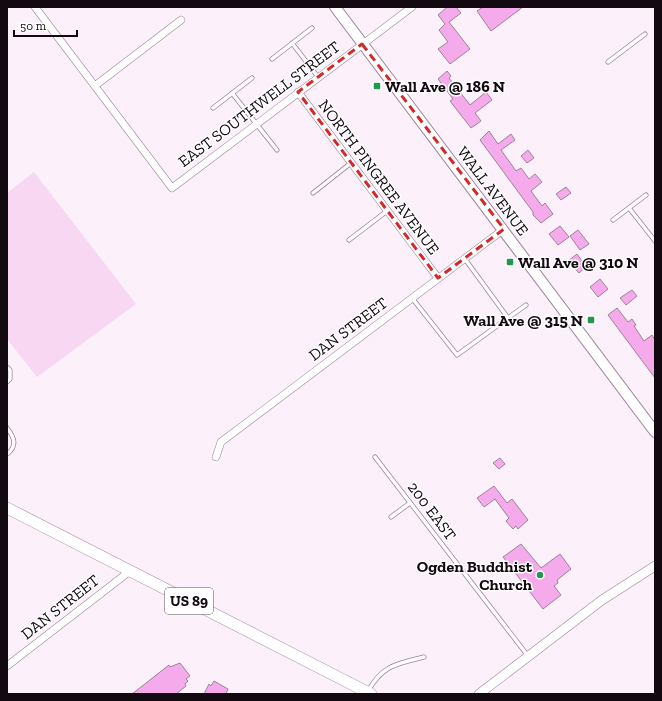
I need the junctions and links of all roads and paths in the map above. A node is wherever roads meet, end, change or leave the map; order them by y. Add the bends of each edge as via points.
1 (35, 7) edge
2 (335, 7) edge
3 (412, 7) edge
4 (181, 20) dead end
5 (312, 28) dead end
6 (645, 34) dead end
7 (292, 43) junction
8 (362, 44) junction
9 (272, 59) dead end
10 (608, 62) dead end
11 (318, 77) junction
12 (252, 78) dead end
13 (96, 85) junction
14 (298, 92) junction
15 (232, 93) junction
16 (213, 108) dead end
17 (256, 124) junction
18 (277, 150) dead end
19 (351, 163) junction
20 (313, 192) dead end
21 (646, 195) dead end
22 (629, 208) junction
23 (386, 212) junction
24 (613, 220) dead end
25 (504, 229) junction
26 (349, 240) dead end
27 (655, 241) edge
28 (464, 259) junction
29 (438, 278) junction
30 (412, 298) junction
31 (526, 306) dead end
32 (508, 318) junction
33 (7, 367) edge
34 (7, 382) edge
35 (7, 428) edge
36 (655, 432) edge
37 (7, 454) edge
38 (216, 457) dead end
39 (375, 457) dead end
40 (410, 503) junction
41 (7, 508) edge
42 (391, 517) dead end
43 (655, 566) edge
44 (130, 571) junction
45 (528, 656) junction
46 (424, 657) dead end
47 (7, 666) edge
48 (369, 693) edge
49 (479, 694) edge

1 - 13 street
2 - 8 main road, WALL AVENUE
3 - 8 street, EAST SOUTHWELL STREET
4 - 13 street
5 - 7 lane
6 - 10 lane
7 - 9 lane
7 - 11 lane
8 - 11 street, EAST SOUTHWELL STREET
8 - 25 main road, WALL AVENUE
11 - 14 street, EAST SOUTHWELL STREET
12 - 15 lane
13 - 17 street, EAST SOUTHWELL STREET via 172,188
14 - 17 street, EAST SOUTHWELL STREET
14 - 19 street, NORTH PINGREE AVENUE
15 - 16 lane
15 - 17 lane
17 - 18 lane
19 - 20 lane
19 - 23 street, NORTH PINGREE AVENUE
21 - 22 lane
22 - 24 lane
22 - 27 lane
23 - 26 lane
23 - 29 street, NORTH PINGREE AVENUE
25 - 28 street, DAN STREET
25 - 36 main road, WALL AVENUE
28 - 29 street, DAN STREET
28 - 32 lane
29 - 30 street, DAN STREET
30 - 32 lane via 457,355
30 - 38 street, DAN STREET via 222,442
31 - 32 lane
33 - 34 lane via 10,370 10,379
35 - 37 lane via 14,436 11,451
39 - 40 lane, 200 EAST
40 - 42 lane
40 - 45 lane, 200 EAST
41 - 44 main road, US 89
43 - 45 street via 607,596
44 - 47 street, DAN STREET
44 - 48 main road, US 89
45 - 49 street
46 - 48 lane via 391,666 383,671 375,679

